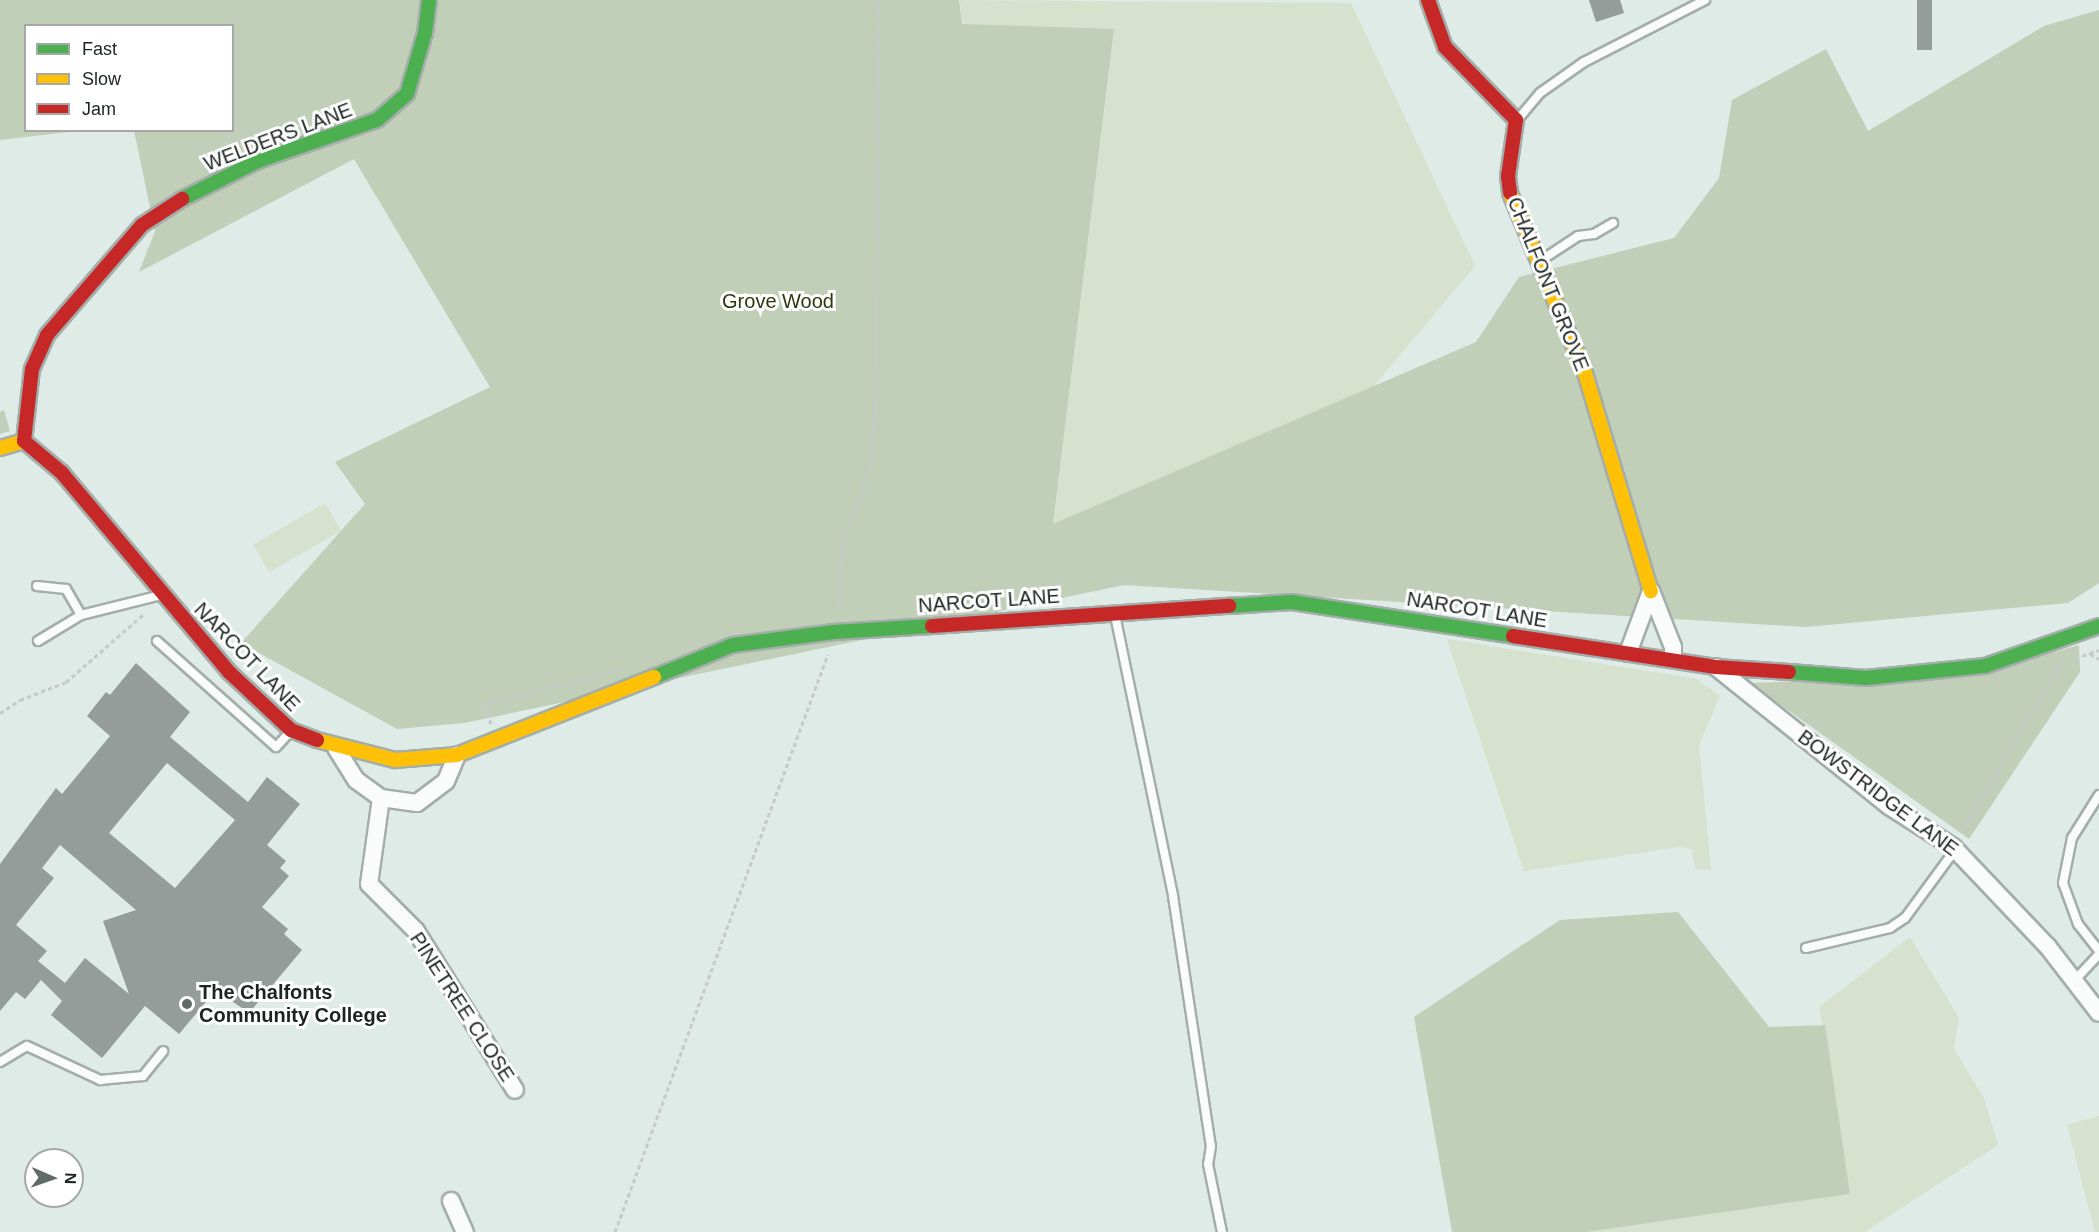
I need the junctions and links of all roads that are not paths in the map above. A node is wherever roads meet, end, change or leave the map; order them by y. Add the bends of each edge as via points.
1 (429, 0) edge
2 (1428, 0) edge
3 (1705, 0) edge
4 (1516, 120) junction
5 (1613, 223) dead end
6 (1538, 262) junction
7 (24, 441) junction
8 (0, 448) edge
9 (37, 585) dead end
10 (1651, 591) junction
11 (162, 597) junction
12 (1115, 611) junction
13 (81, 615) junction
14 (2099, 626) edge
15 (38, 641) dead end
16 (156, 641) dead end
17 (1628, 652) junction
18 (1673, 659) junction
19 (1716, 667) junction
20 (291, 730) junction
21 (336, 748) junction
22 (458, 755) junction
23 (2099, 795) edge
24 (381, 798) junction
25 (1954, 848) junction
26 (1806, 948) dead end
27 (2099, 953) edge
28 (2074, 981) junction
29 (2099, 1013) edge
30 (163, 1052) dead end
31 (0, 1062) edge
32 (514, 1090) dead end
33 (451, 1201) dead end
34 (465, 1232) edge
35 (1222, 1232) edge

1 - 7 street, WELDERS LANE via 425,33 407,94 376,120 258,161 204,185 142,225 47,335 32,369
2 - 4 street via 1445,47
3 - 4 lane via 1563,76 1540,93
4 - 6 street, CHALFONT GROVE via 1508,176 1510,198
5 - 6 lane via 1594,234 1578,236
6 - 10 street, CHALFONT GROVE via 1585,373
7 - 8 street
7 - 11 street, NARCOT LANE via 62,473
9 - 13 lane via 66,589
10 - 17 street
10 - 18 street, CHALFONT GROVE via 1673,647
11 - 13 lane
11 - 20 street, NARCOT LANE via 229,672
12 - 17 street, NARCOT LANE via 1292,602
12 - 22 street, NARCOT LANE via 834,632 733,645
12 - 35 lane via 1173,896 1211,1146 1208,1164
13 - 15 lane
14 - 19 street, NARCOT LANE via 1985,666 1866,678
16 - 20 lane via 276,747
17 - 18 street, NARCOT LANE
18 - 19 street, NARCOT LANE
19 - 25 street, BOWSTRIDGE LANE via 1889,806
20 - 21 street, NARCOT LANE
21 - 22 street, NARCOT LANE via 395,760
21 - 24 street via 356,780
22 - 24 street via 446,781 417,803
23 - 27 lane via 2072,838 2063,883 2078,924
24 - 32 street, PINETREE CLOSE via 369,884 416,931
25 - 26 lane via 1905,918 1890,928
25 - 28 street, BOWSTRIDGE LANE via 2048,947
27 - 28 lane
28 - 29 street, BOWSTRIDGE LANE
30 - 31 lane via 143,1076 100,1080 27,1046
33 - 34 street

